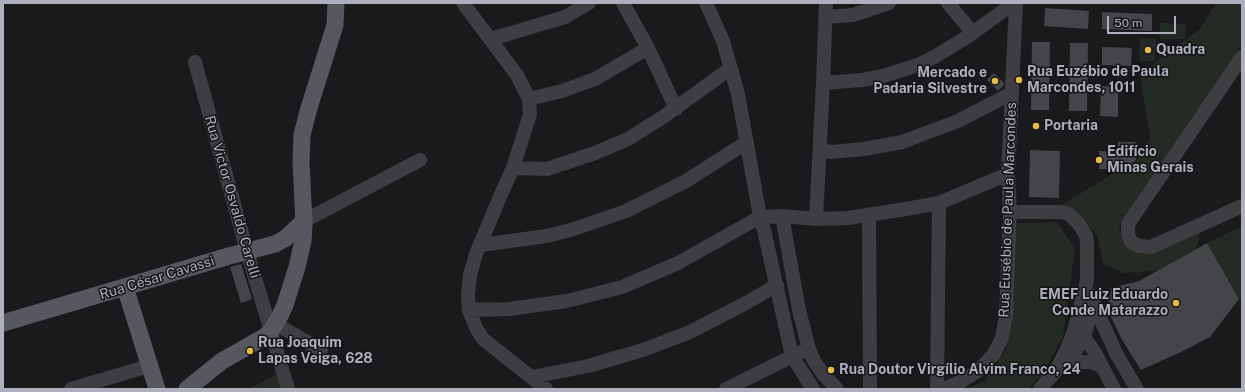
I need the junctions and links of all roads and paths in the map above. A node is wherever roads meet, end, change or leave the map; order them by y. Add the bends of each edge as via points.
1 (336, 3) edge
2 (464, 3) edge
3 (589, 3) edge
4 (623, 3) edge
5 (706, 3) edge
6 (889, 3) edge
7 (948, 3) edge
8 (1015, 3) edge
9 (826, 10) edge
10 (972, 32) junction
11 (491, 39) junction
12 (648, 48) junction
13 (195, 62) dead end
14 (1240, 64) edge
15 (731, 68) junction
16 (823, 83) junction
17 (1012, 93) junction
18 (529, 99) junction
19 (676, 109) junction
20 (747, 142) junction
21 (820, 150) junction
22 (420, 160) dead end
23 (514, 168) junction
24 (1008, 174) junction
25 (939, 203) junction
26 (1242, 206) edge
27 (1010, 212) junction
28 (870, 215) junction
29 (782, 216) junction
30 (760, 217) junction
31 (816, 219) junction
32 (304, 221) junction
33 (275, 244) junction
34 (480, 245) junction
35 (247, 251) junction
36 (297, 267) junction
37 (777, 285) junction
38 (125, 287) junction
39 (1089, 288) junction
40 (469, 310) junction
41 (1083, 320) junction
42 (3, 323) edge
43 (274, 327) junction
44 (1079, 334) junction
45 (809, 349) junction
46 (321, 350) dead end
47 (1117, 355) junction
48 (792, 356) junction
49 (1069, 362) junction
50 (149, 366) junction
51 (1101, 366) junction
52 (1055, 372) junction
53 (532, 377) junction
54 (72, 389) edge
55 (157, 389) edge
56 (187, 389) edge
57 (288, 389) edge
58 (546, 389) edge
59 (726, 389) edge
60 (813, 389) edge
61 (837, 389) edge
62 (870, 389) edge
63 (937, 389) edge
64 (944, 389) edge
65 (1040, 389) edge
66 (1114, 389) edge
67 (1137, 389) edge

1 - 32 main road via 335,25 302,135
2 - 11 street
3 - 11 street via 565,17
4 - 12 street
5 - 15 street via 723,40
6 - 9 street via 852,15
7 - 10 street
8 - 10 street
8 - 17 street, Rua Eusébio de Paula Marcondes
9 - 16 street
10 - 16 street via 936,56 904,70 862,80
11 - 18 street via 517,75
12 - 18 street via 595,79
12 - 19 street
13 - 35 street, Rua Victor Osvaldo Carelli
14 - 26 street via 1128,224 1128,234 1131,242 1151,247
15 - 19 street
15 - 20 street
16 - 21 street
17 - 21 street via 958,121 902,142 864,149 831,152
17 - 24 street, Rua Eusébio de Paula Marcondes
18 - 23 street via 530,114
19 - 23 street via 628,139 595,153 547,169
20 - 30 street
20 - 34 street via 686,181 626,211 547,236
21 - 31 street
22 - 32 street
23 - 34 street
24 - 25 street
24 - 27 street, Rua Eusébio de Paula Marcondes
25 - 28 street
25 - 63 street
27 - 39 street via 1060,212 1075,219 1086,236
27 - 64 street, Rua Eusébio de Paula Marcondes via 1006,316 1002,338 994,354 979,370
28 - 31 street
28 - 62 street
29 - 30 street
29 - 31 street
29 - 45 street
30 - 37 street
30 - 40 street via 678,263 622,287 567,301 516,308
32 - 33 main road, Rua César Cavassi via 286,238
32 - 36 main road via 303,242
33 - 35 main road, Rua César Cavassi
33 - 36 main road via 286,248
34 - 40 street via 470,275
35 - 38 main road, Rua César Cavassi
35 - 43 street, Rua Victor Osvaldo Carelli
36 - 43 main road via 285,305
37 - 48 street
37 - 53 street via 690,332 643,350 588,366
38 - 42 main road, Rua César Cavassi
38 - 50 main road
39 - 41 street
39 - 47 street
40 - 53 street via 483,339
41 - 44 street
41 - 47 street
43 - 46 street
43 - 56 main road via 266,336 222,361
43 - 57 street, Rua Victor Osvaldo Carelli via 274,343
44 - 49 street
44 - 51 street via 1094,351
44 - 52 street
45 - 48 street
45 - 61 street via 814,361
47 - 67 street
48 - 59 street
48 - 60 street
49 - 51 street via 1092,362
49 - 52 street
50 - 54 street
50 - 55 main road
51 - 66 street
52 - 65 street
53 - 58 street

